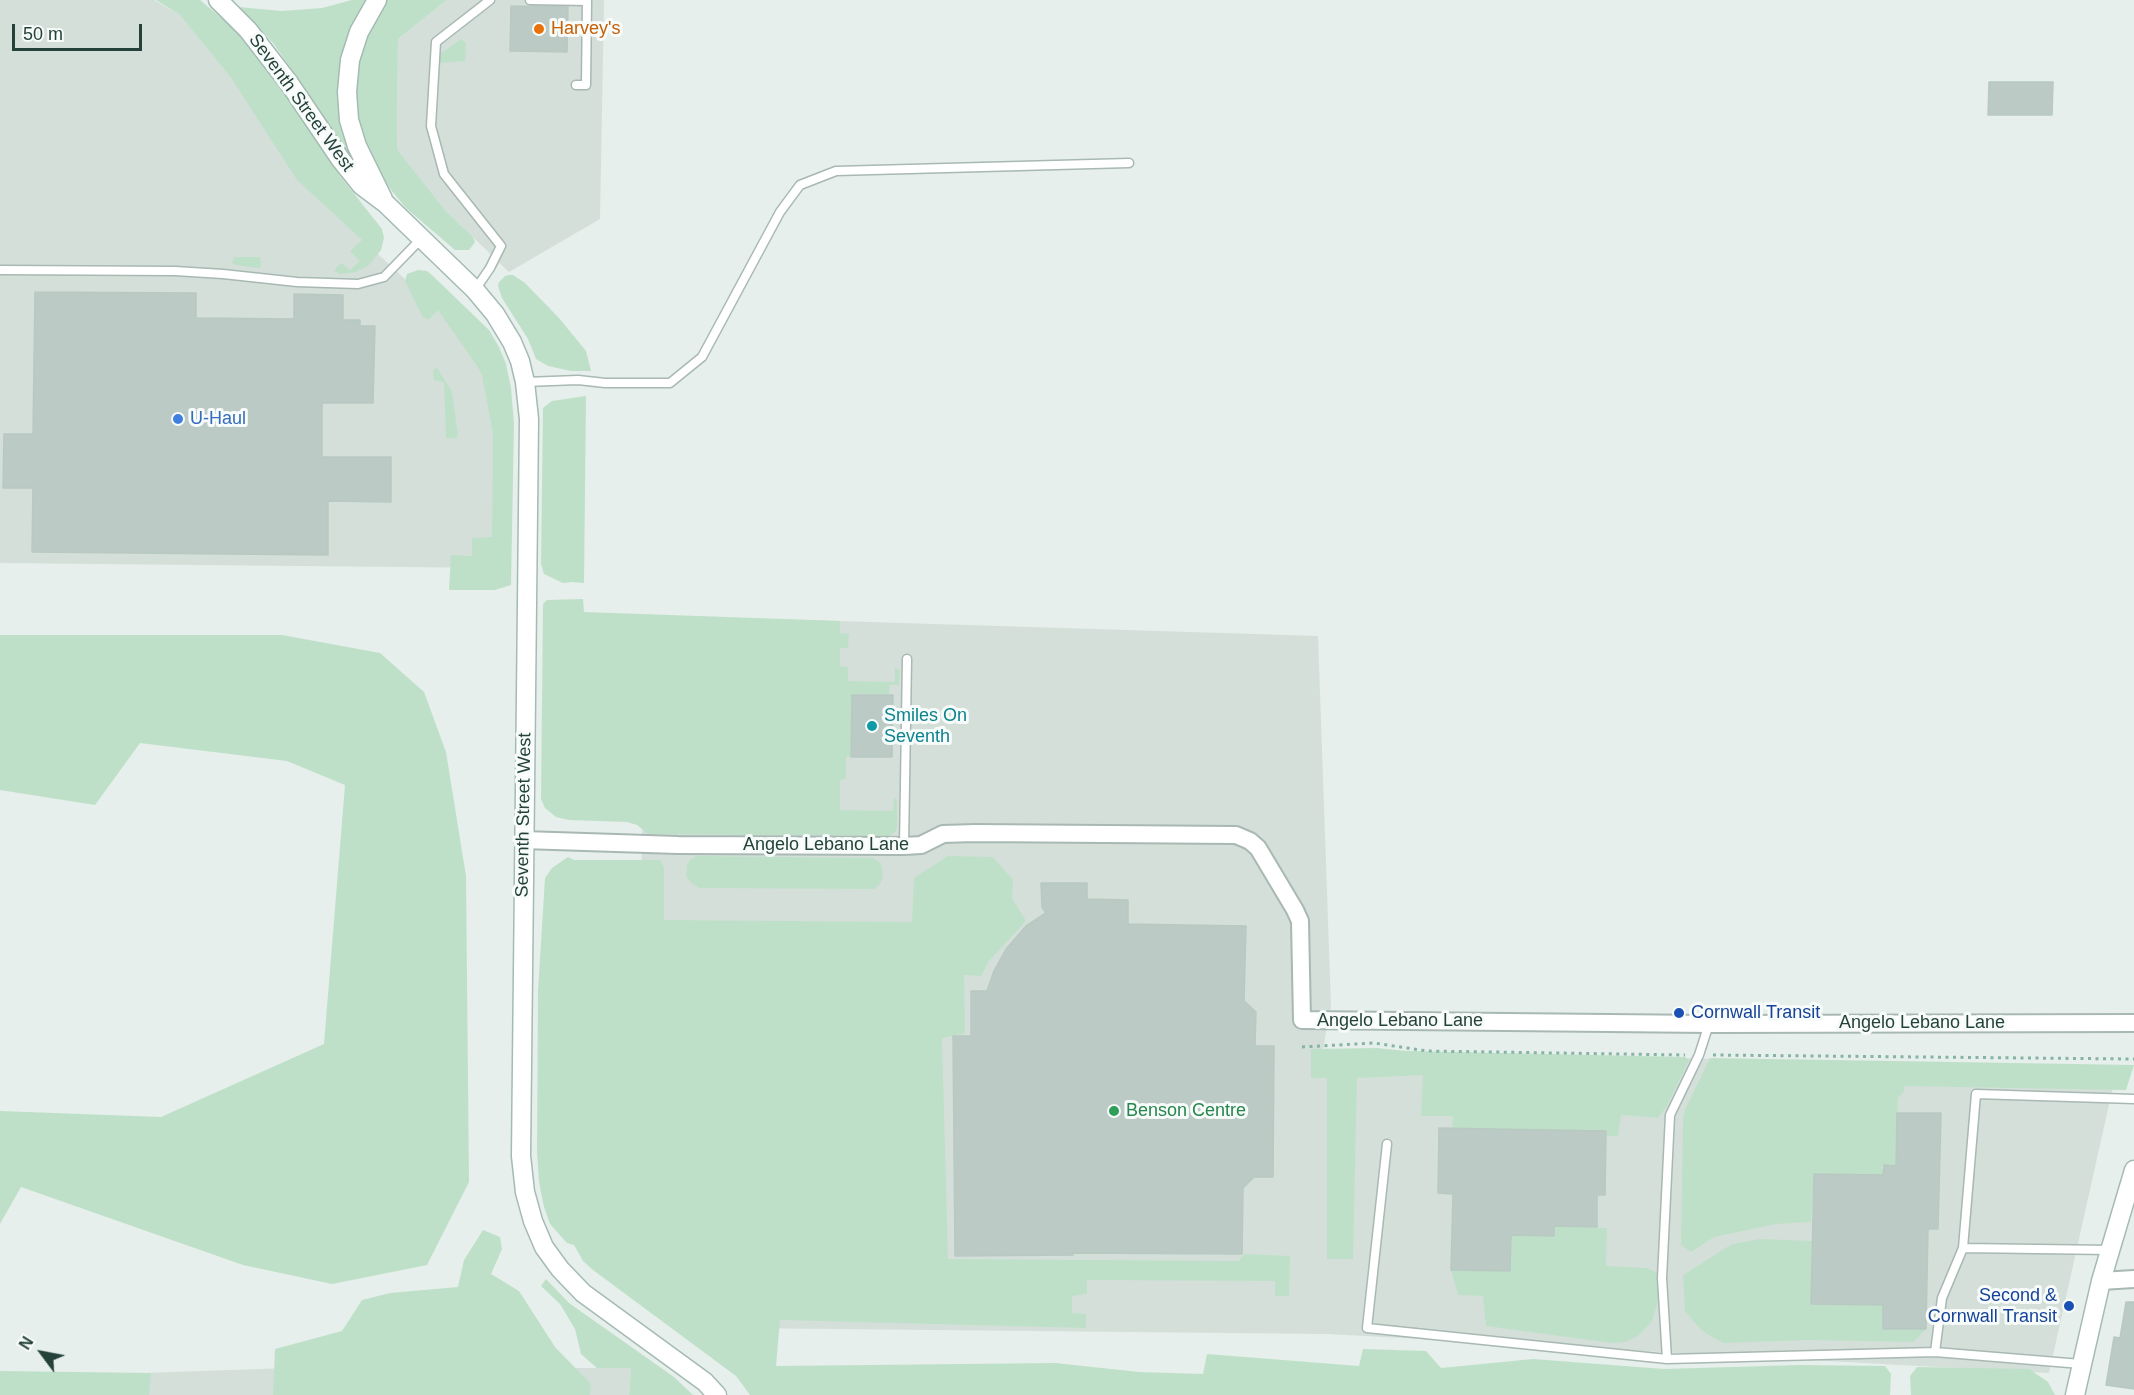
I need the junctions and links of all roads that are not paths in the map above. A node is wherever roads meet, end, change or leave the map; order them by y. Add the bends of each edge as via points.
1 (218, 0) edge
2 (377, 0) edge
3 (490, 0) edge
4 (530, 0) edge
5 (587, 1) edge
6 (576, 85) dead end
7 (1129, 163) dead end
8 (385, 203) junction
9 (421, 239) junction
10 (0, 270) edge
11 (475, 290) junction
12 (525, 382) junction
13 (907, 659) dead end
14 (523, 840) junction
15 (904, 846) junction
16 (2134, 1023) edge
17 (1710, 1024) junction
18 (2134, 1099) edge
19 (1388, 1144) dead end
20 (2134, 1170) edge
21 (1963, 1248) junction
22 (2110, 1250) junction
23 (2134, 1279) edge
24 (2101, 1281) junction
25 (1935, 1352) junction
26 (1667, 1359) junction
27 (2081, 1364) junction
28 (717, 1395) edge
29 (2075, 1395) edge

1 - 8 street, Seventh Street West via 248,30 361,185
2 - 8 street, Seventh Street West via 359,32 350,60 347,92 349,120 357,146
3 - 11 lane via 436,42 431,126 444,174 501,246
4 - 5 lane
5 - 6 lane via 586,85
7 - 12 lane via 836,171 800,185 780,212 702,357 670,383
8 - 9 street, Seventh Street West
9 - 10 lane via 384,277 358,284 175,271
9 - 11 street, Seventh Street West
11 - 12 street, Seventh Street West via 512,342
12 - 14 street, Seventh Street West via 529,419
13 - 15 lane
14 - 15 street, Angelo Lebano Lane
14 - 28 street, Seventh Street West via 521,1156 533,1221 544,1247 583,1293 705,1382
15 - 17 street, Angelo Lebano Lane via 921,845 943,834 975,833 1243,837 1258,848 1300,921 1302,1020
16 - 17 street, Angelo Lebano Lane
17 - 26 lane via 1670,1115 1662,1278
18 - 21 lane via 1976,1094
19 - 26 lane via 1367,1328
20 - 22 street
21 - 22 lane
21 - 25 lane via 1942,1298
22 - 24 street
23 - 24 street
24 - 27 street
25 - 26 lane
25 - 27 lane
27 - 29 street

